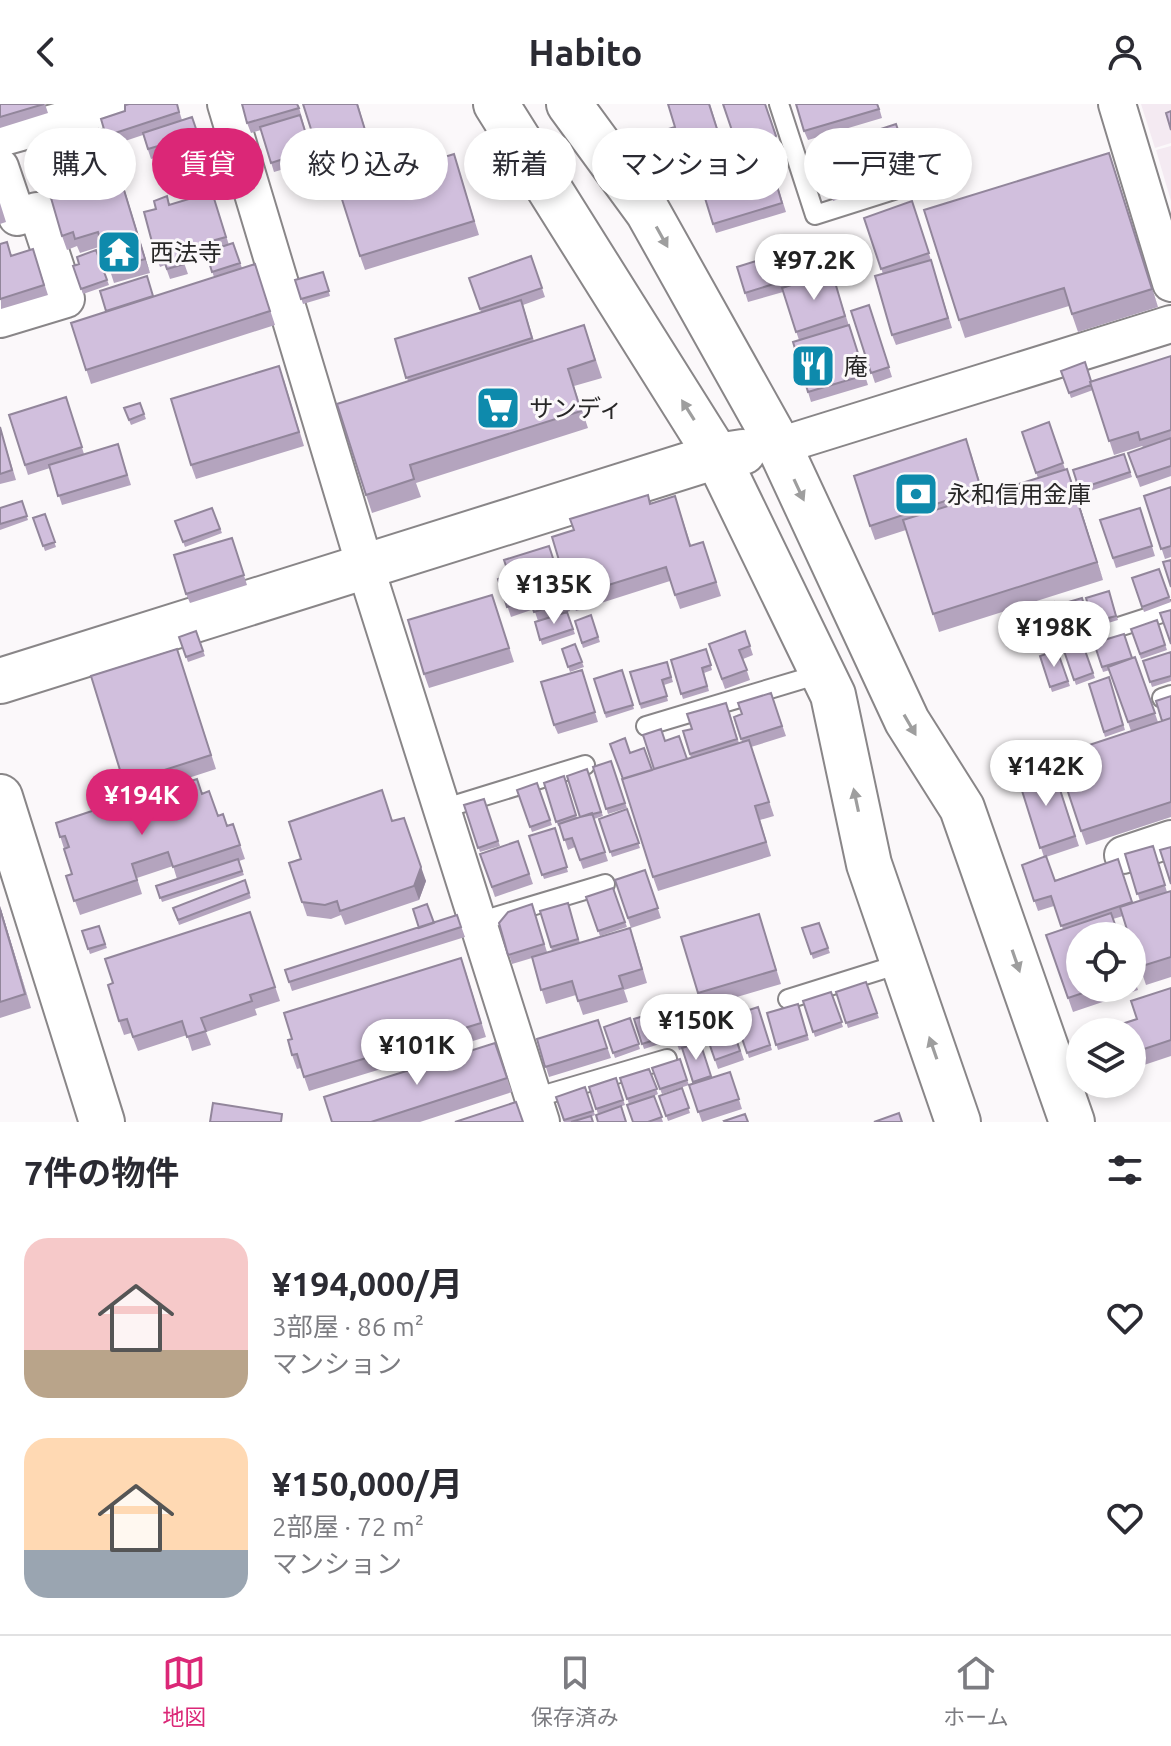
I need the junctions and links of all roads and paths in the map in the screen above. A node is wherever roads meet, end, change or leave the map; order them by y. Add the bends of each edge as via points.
1 (121, 104) edge
2 (226, 104) edge
3 (496, 104) edge
4 (569, 104) edge
5 (779, 104) edge
6 (1117, 104) edge
7 (0, 138) edge
8 (0, 167) edge
9 (804, 181) edge
10 (810, 200) edge
11 (862, 200) edge
12 (1171, 283) edge
13 (0, 319) edge
14 (1171, 324) edge
15 (779, 446) junction
16 (717, 456) junction
17 (365, 566) junction
18 (1171, 610) edge
19 (1100, 633) dead end
20 (823, 673) junction
21 (0, 681) edge
22 (646, 726) dead end
23 (585, 765) dead end
24 (0, 797) edge
25 (442, 809) junction
26 (1171, 839) edge
27 (1123, 855) edge
28 (605, 884) dead end
29 (478, 922) junction
30 (903, 963) junction
31 (788, 999) dead end
32 (667, 1059) edge
33 (537, 1110) edge
34 (102, 1122) edge
35 (958, 1122) edge
36 (1072, 1122) edge

1 - 7 street
2 - 17 street
16 -> 3 street
4 -> 15 street via 648,212
5 - 9 lane
6 - 12 street
8 - 13 street via 17,217 37,211 66,299
10 - 11 lane via 815,215
14 - 15 street
15 - 16 street
15 -> 36 street via 907,721 962,808
16 - 17 street
16 - 20 street
17 - 21 street
17 - 25 street
18 - 19 lane
20 - 22 lane
30 -> 20 street via 869,864 833,695
23 - 25 lane
24 - 34 street
25 - 29 street
26 - 27 street
28 - 29 lane
29 - 33 street
30 - 31 lane
35 -> 30 street
32 - 33 lane

